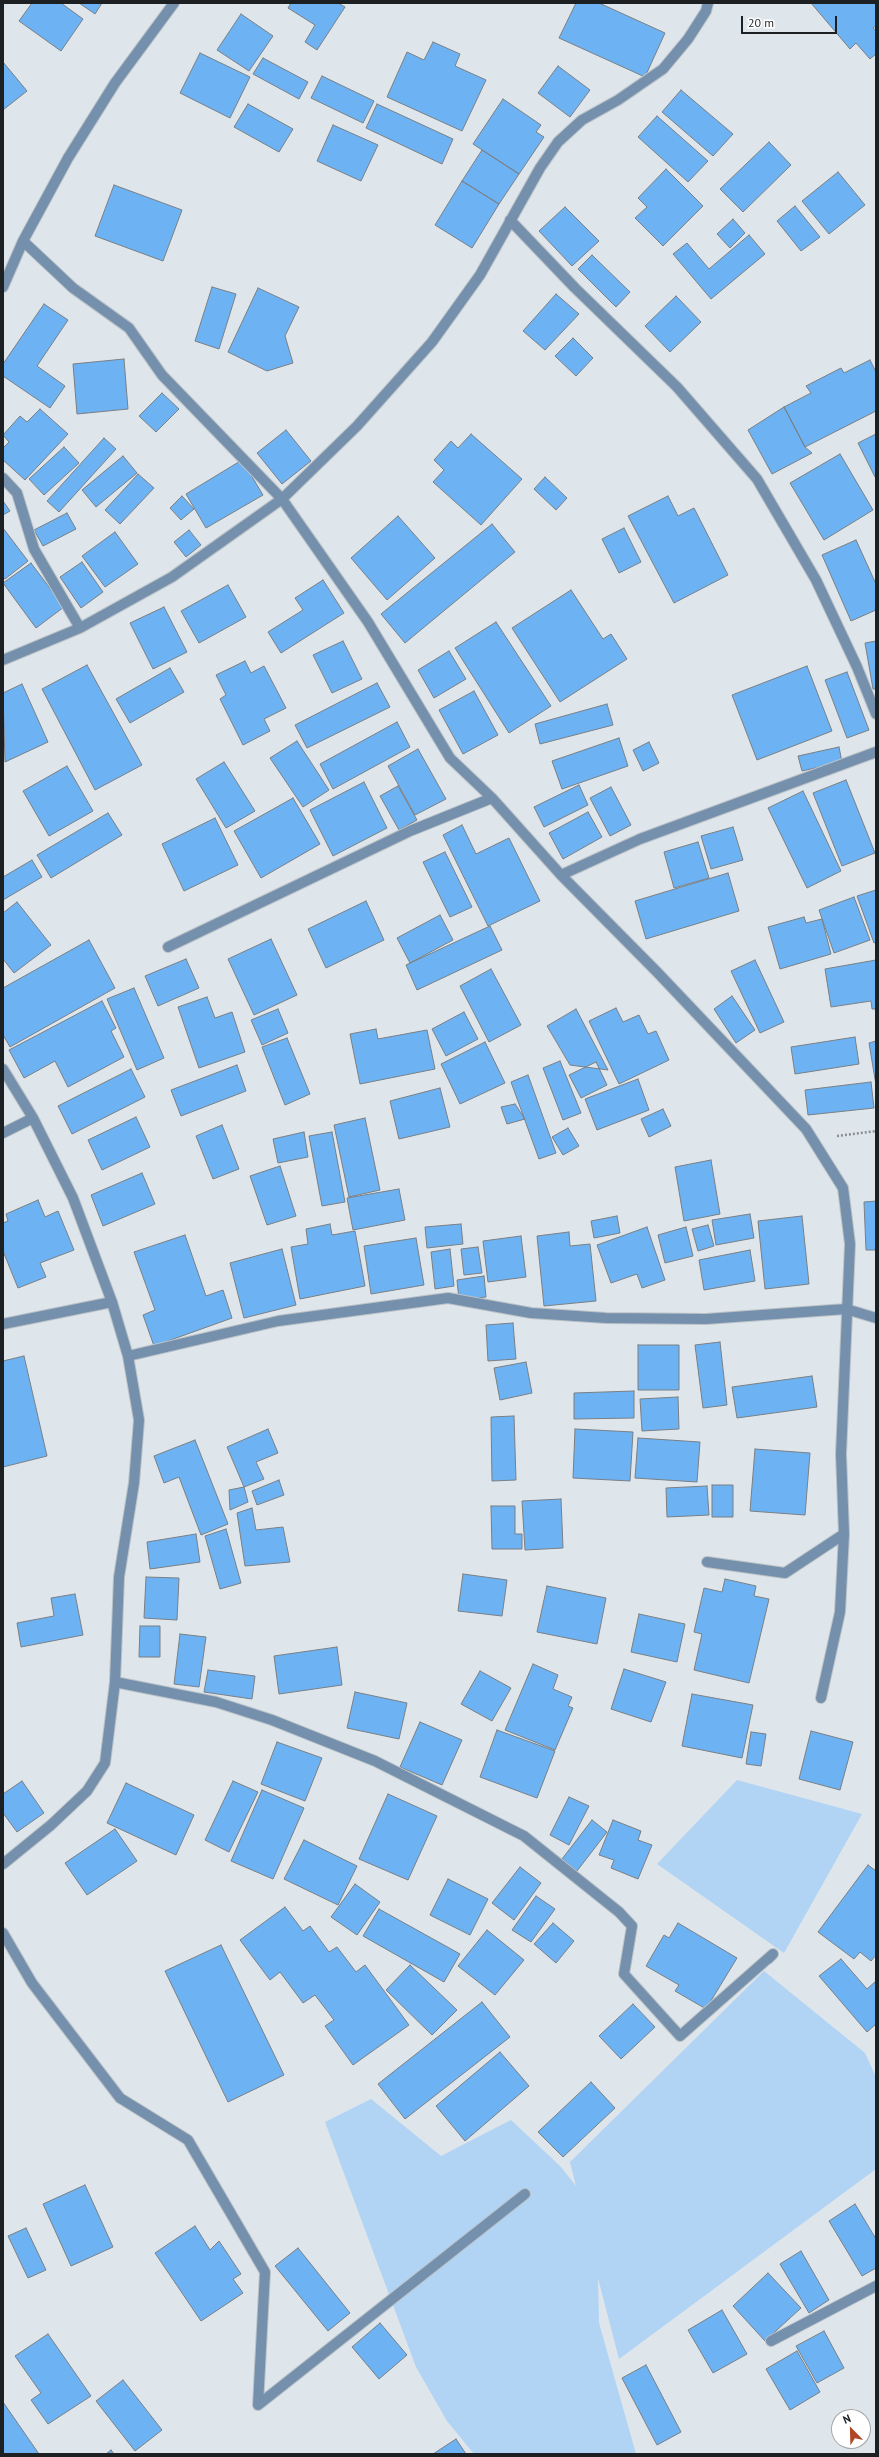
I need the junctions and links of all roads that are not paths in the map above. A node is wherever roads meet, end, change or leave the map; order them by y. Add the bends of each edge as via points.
1 (174, 3) edge
2 (708, 3) edge
3 (510, 220) junction
4 (23, 241) junction
5 (3, 287) edge
6 (3, 478) edge
7 (282, 499) junction
8 (80, 628) junction
9 (3, 660) edge
10 (876, 714) edge
11 (876, 752) edge
12 (492, 798) junction
13 (561, 875) junction
14 (168, 947) dead end
15 (3, 1069) edge
16 (33, 1118) junction
17 (3, 1134) edge
18 (112, 1302) junction
19 (846, 1309) junction
20 (876, 1318) edge
21 (3, 1324) edge
22 (128, 1356) junction
23 (844, 1534) junction
24 (708, 1562) dead end
25 (115, 1682) junction
26 (821, 1698) dead end
27 (3, 1864) edge
28 (3, 1933) edge
29 (768, 1959) dead end
30 (525, 2194) dead end
31 (876, 2286) edge
32 (771, 2341) dead end

1 - 4 street via 115,83 68,158
2 - 3 street via 706,11 688,39 663,69 618,100 582,120 558,142
3 - 7 street via 480,275 432,342 357,426
3 - 10 street via 575,288 677,387 757,479 816,580
4 - 5 street
4 - 7 street via 73,288 129,328 162,375
6 - 8 street via 17,493 34,549
7 - 8 street via 172,577
7 - 12 street via 368,622 450,758
8 - 9 street
11 - 13 street via 640,839
12 - 13 street
12 - 14 street via 410,831
13 - 19 street via 658,972 806,1129 843,1188 850,1244
15 - 16 street
16 - 17 street
16 - 18 street via 73,1198
18 - 21 street
18 - 22 street
19 - 20 street
19 - 22 street via 706,1320 606,1318 531,1313 448,1298 278,1321
19 - 23 street via 841,1454
22 - 25 street via 139,1420 134,1483 119,1577
23 - 24 street via 784,1573
23 - 26 street via 840,1612
25 - 27 street via 105,1763 87,1790 51,1826
25 - 29 street via 216,1702 272,1720 375,1761 524,1836 619,1912 632,1926 624,1974 680,2036 773,1954
28 - 30 street via 32,1983 120,2098 188,2140 265,2272 258,2405
31 - 32 street

